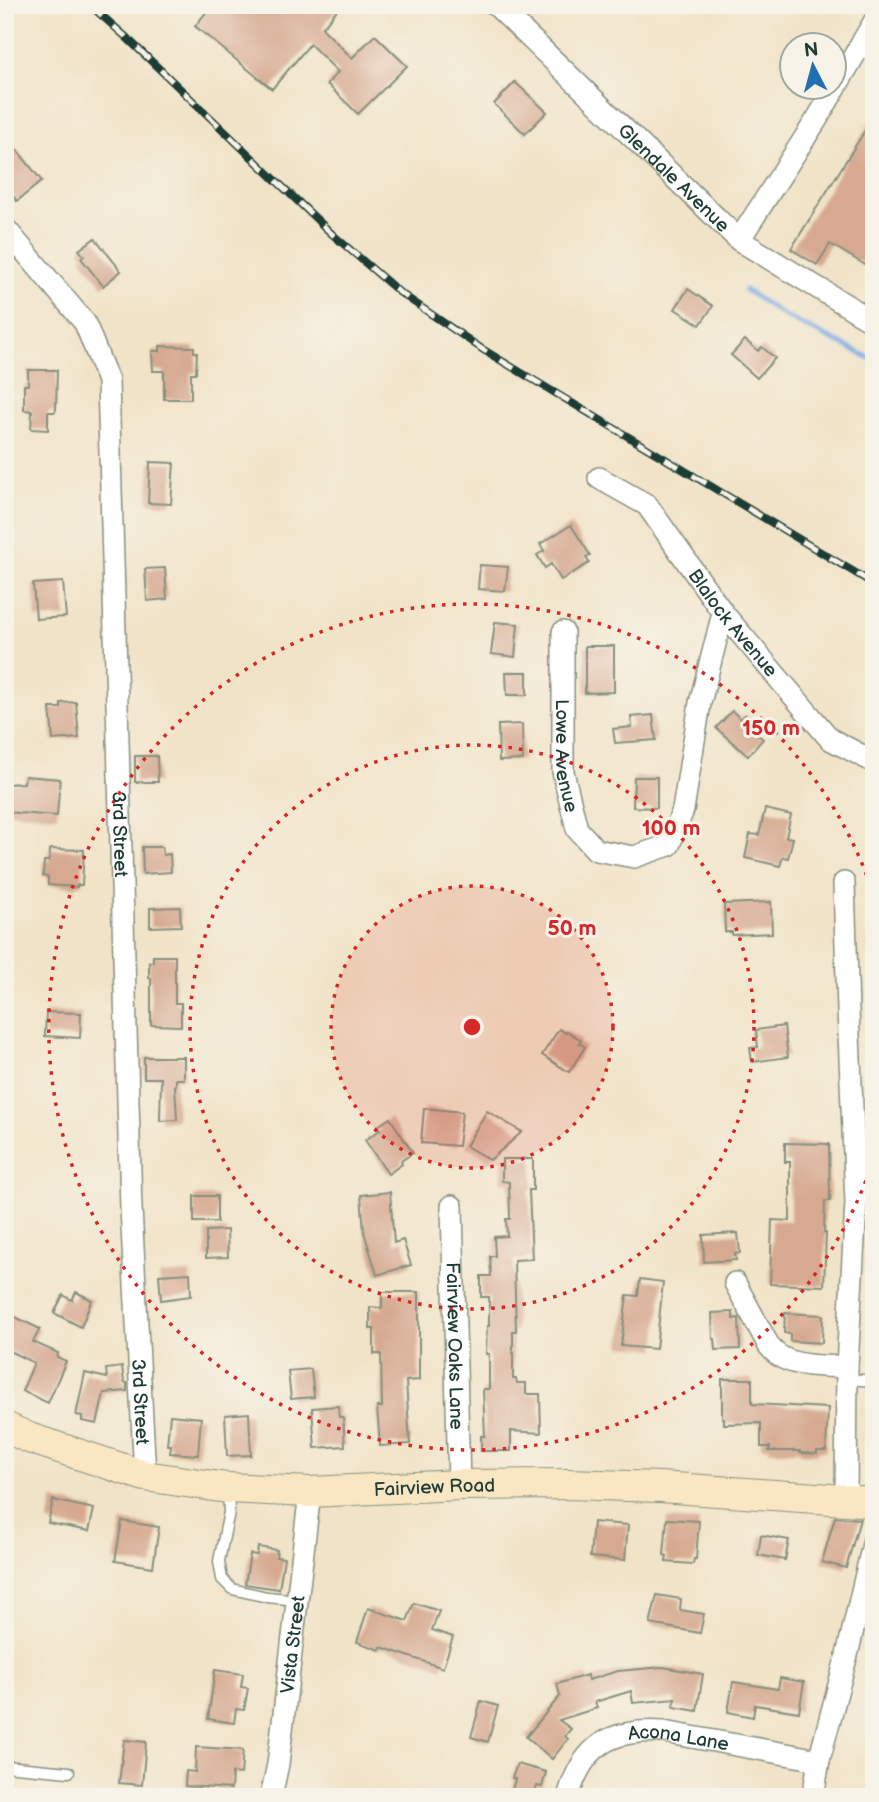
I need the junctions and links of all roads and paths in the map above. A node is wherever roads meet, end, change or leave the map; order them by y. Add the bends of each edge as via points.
1 (496, 5) edge
2 (874, 22) edge
3 (5, 228) edge
4 (739, 240) junction
5 (874, 322) edge
6 (599, 478) dead end
7 (723, 613) junction
8 (563, 632) dead end
9 (874, 762) edge
10 (844, 883) dead end
11 (452, 1206) dead end
12 (735, 1283) dead end
13 (847, 1373) junction
14 (874, 1381) edge
15 (5, 1427) edge
16 (145, 1476) junction
17 (459, 1485) junction
18 (228, 1488) junction
19 (310, 1492) junction
20 (860, 1501) edge
21 (874, 1540) edge
22 (298, 1600) junction
23 (819, 1760) junction
24 (5, 1766) edge
25 (68, 1772) dead end
26 (271, 1797) edge
27 (568, 1797) edge
28 (813, 1797) edge

1 - 4 street, Glendale Avenue
2 - 4 street
3 - 16 street, 3rd Street via 85,323 108,381 130,1195
4 - 5 street, Glendale Avenue
6 - 7 street, Blalock Avenue via 648,505
7 - 8 street, Lowe Avenue via 700,703 683,810 669,845 634,857 596,850 577,829 563,772
7 - 9 street, Blalock Avenue via 830,739
10 - 13 street via 856,1203
11 - 17 street, Fairview Oaks Lane
12 - 13 street via 776,1354
13 - 14 lane
13 - 20 street
15 - 16 main road, Fairview Road
16 - 18 main road, Fairview Road
17 - 19 main road, Fairview Road
17 - 20 main road, Fairview Road via 660,1487
18 - 19 main road, Fairview Road
18 - 22 lane via 229,1512 219,1561 222,1579 232,1589
19 - 22 street, Vista Street
21 - 23 street
22 - 26 street, Vista Street
23 - 27 street, Acona Lane via 664,1732 629,1733 588,1755
23 - 28 street
24 - 25 lane

